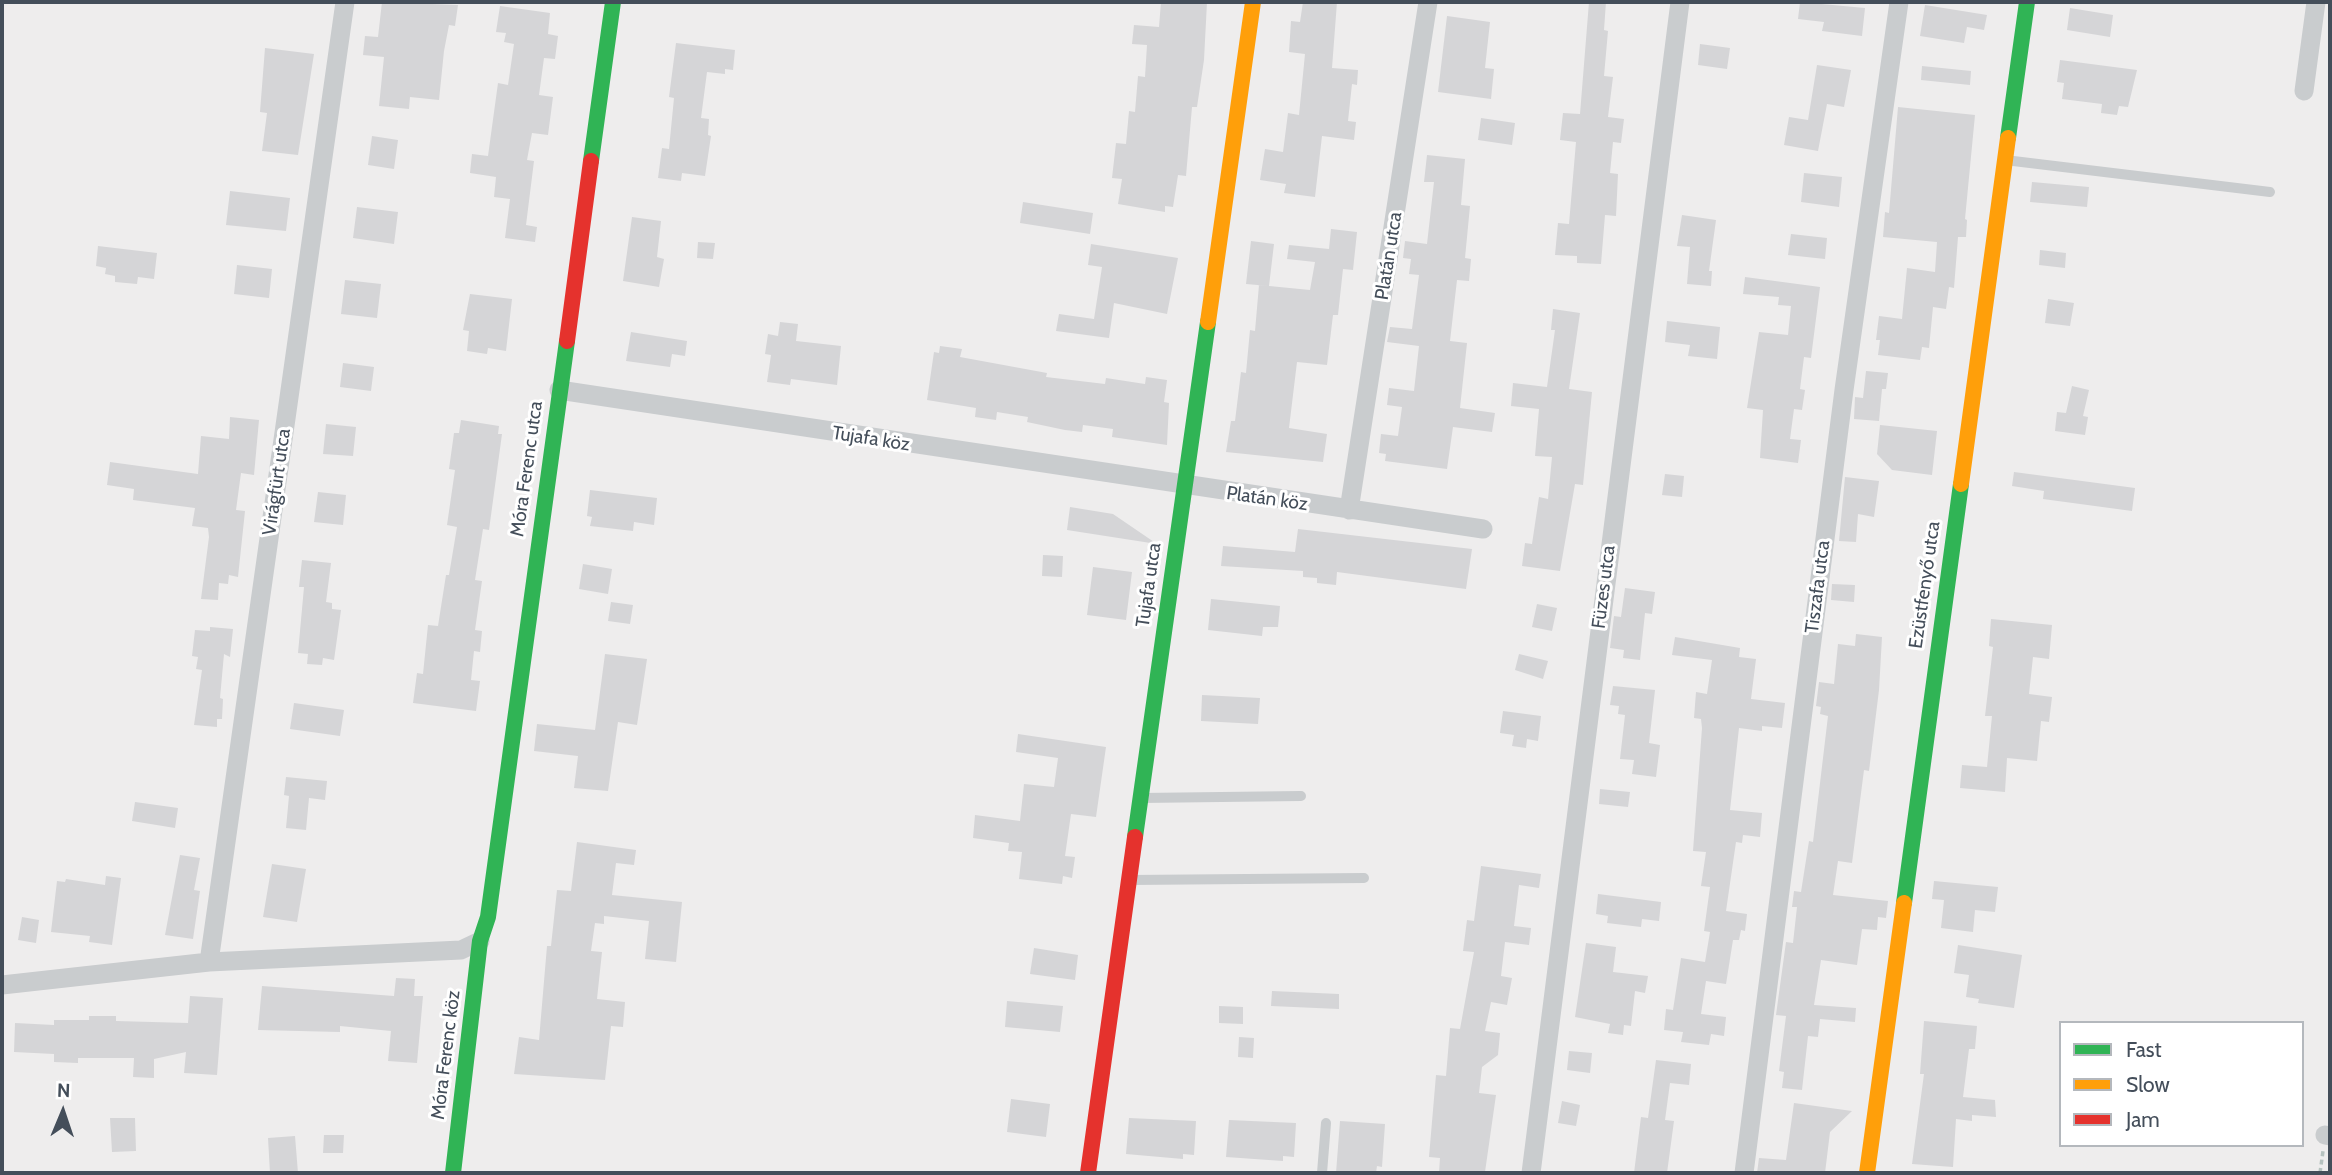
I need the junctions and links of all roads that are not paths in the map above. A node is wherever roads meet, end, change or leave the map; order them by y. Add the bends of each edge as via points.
1 (345, 2) edge
2 (613, 2) edge
3 (1253, 2) edge
4 (1428, 2) edge
5 (1680, 2) edge
6 (1899, 2) edge
7 (2027, 2) edge
8 (2316, 2) edge
9 (2304, 91) dead end
10 (2005, 160) junction
11 (2270, 192) dead end
12 (559, 390) junction
13 (1184, 487) junction
14 (1349, 510) junction
15 (1483, 529) dead end
16 (1301, 796) dead end
17 (1141, 797) junction
18 (1364, 878) dead end
19 (1129, 880) junction
20 (480, 941) junction
21 (209, 962) junction
22 (2, 985) edge
23 (1326, 1123) dead end
24 (453, 1173) edge
25 (1088, 1173) edge
26 (1322, 1173) edge
27 (1531, 1173) edge
28 (1744, 1173) edge
29 (1867, 1173) edge

1 - 21 street, Virágfürt utca
2 - 12 street, Móra Ferenc utca
3 - 13 street, Tujafa utca
4 - 14 street, Platán utca
5 - 27 street, Füzes utca
6 - 28 street, Tiszafa utca
7 - 10 street, Ezüstfenyő utca
8 - 9 street
10 - 11 lane
10 - 29 street, Ezüstfenyő utca
12 - 13 street, Tujafa köz
12 - 20 street, Móra Ferenc utca via 488,917
13 - 14 street, Platán köz
13 - 17 street, Tujafa utca
14 - 15 street, Platán köz
16 - 17 lane
17 - 19 street, Tujafa utca
18 - 19 lane
19 - 25 street, Tujafa utca
20 - 21 street via 461,950
20 - 24 street, Móra Ferenc köz
21 - 22 street
23 - 26 lane

